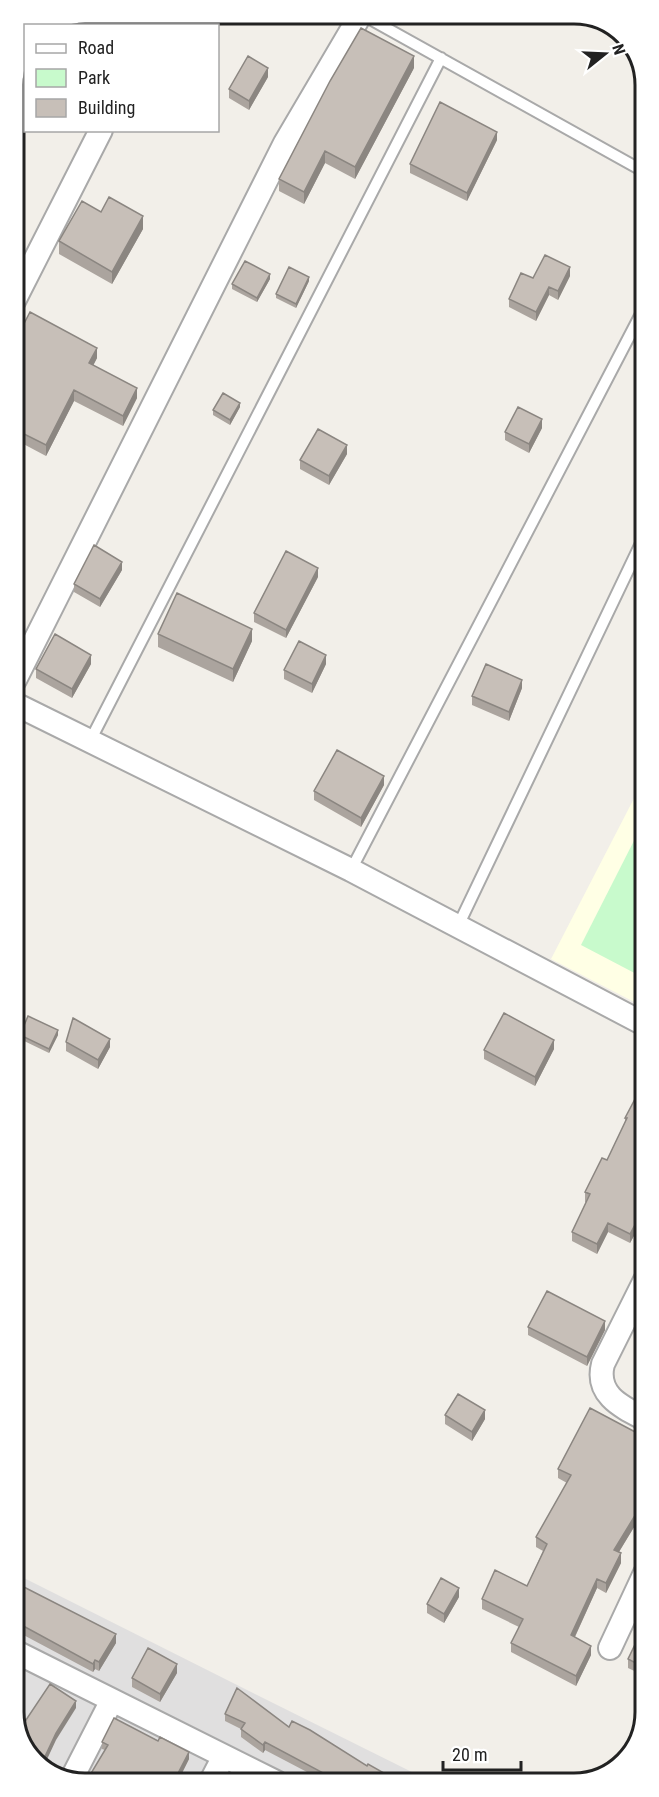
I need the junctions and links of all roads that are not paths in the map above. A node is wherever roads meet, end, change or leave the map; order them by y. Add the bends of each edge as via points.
1 (355, 24) edge
2 (379, 24) edge
3 (441, 58) junction
4 (100, 132) edge
5 (635, 167) edge
6 (24, 281) edge
7 (635, 325) edge
8 (635, 556) edge
9 (24, 662) edge
10 (24, 708) edge
11 (90, 741) junction
12 (351, 870) junction
13 (458, 926) junction
14 (635, 1019) edge
15 (635, 1300) edge
16 (635, 1413) edge
17 (635, 1594) edge
18 (610, 1648) dead end
19 (24, 1656) edge
20 (112, 1700) junction
21 (224, 1756) junction
22 (75, 1772) edge
23 (215, 1773) edge
24 (258, 1773) edge

1 - 9 street via 285,143
2 - 3 lane
3 - 5 lane
3 - 11 lane
4 - 6 street
7 - 12 lane
8 - 13 lane
10 - 11 street
11 - 12 street
12 - 13 street
13 - 14 street
15 - 16 street via 600,1373 610,1397
17 - 18 street
19 - 20 street
20 - 21 street
20 - 22 street
21 - 23 street
21 - 24 street

